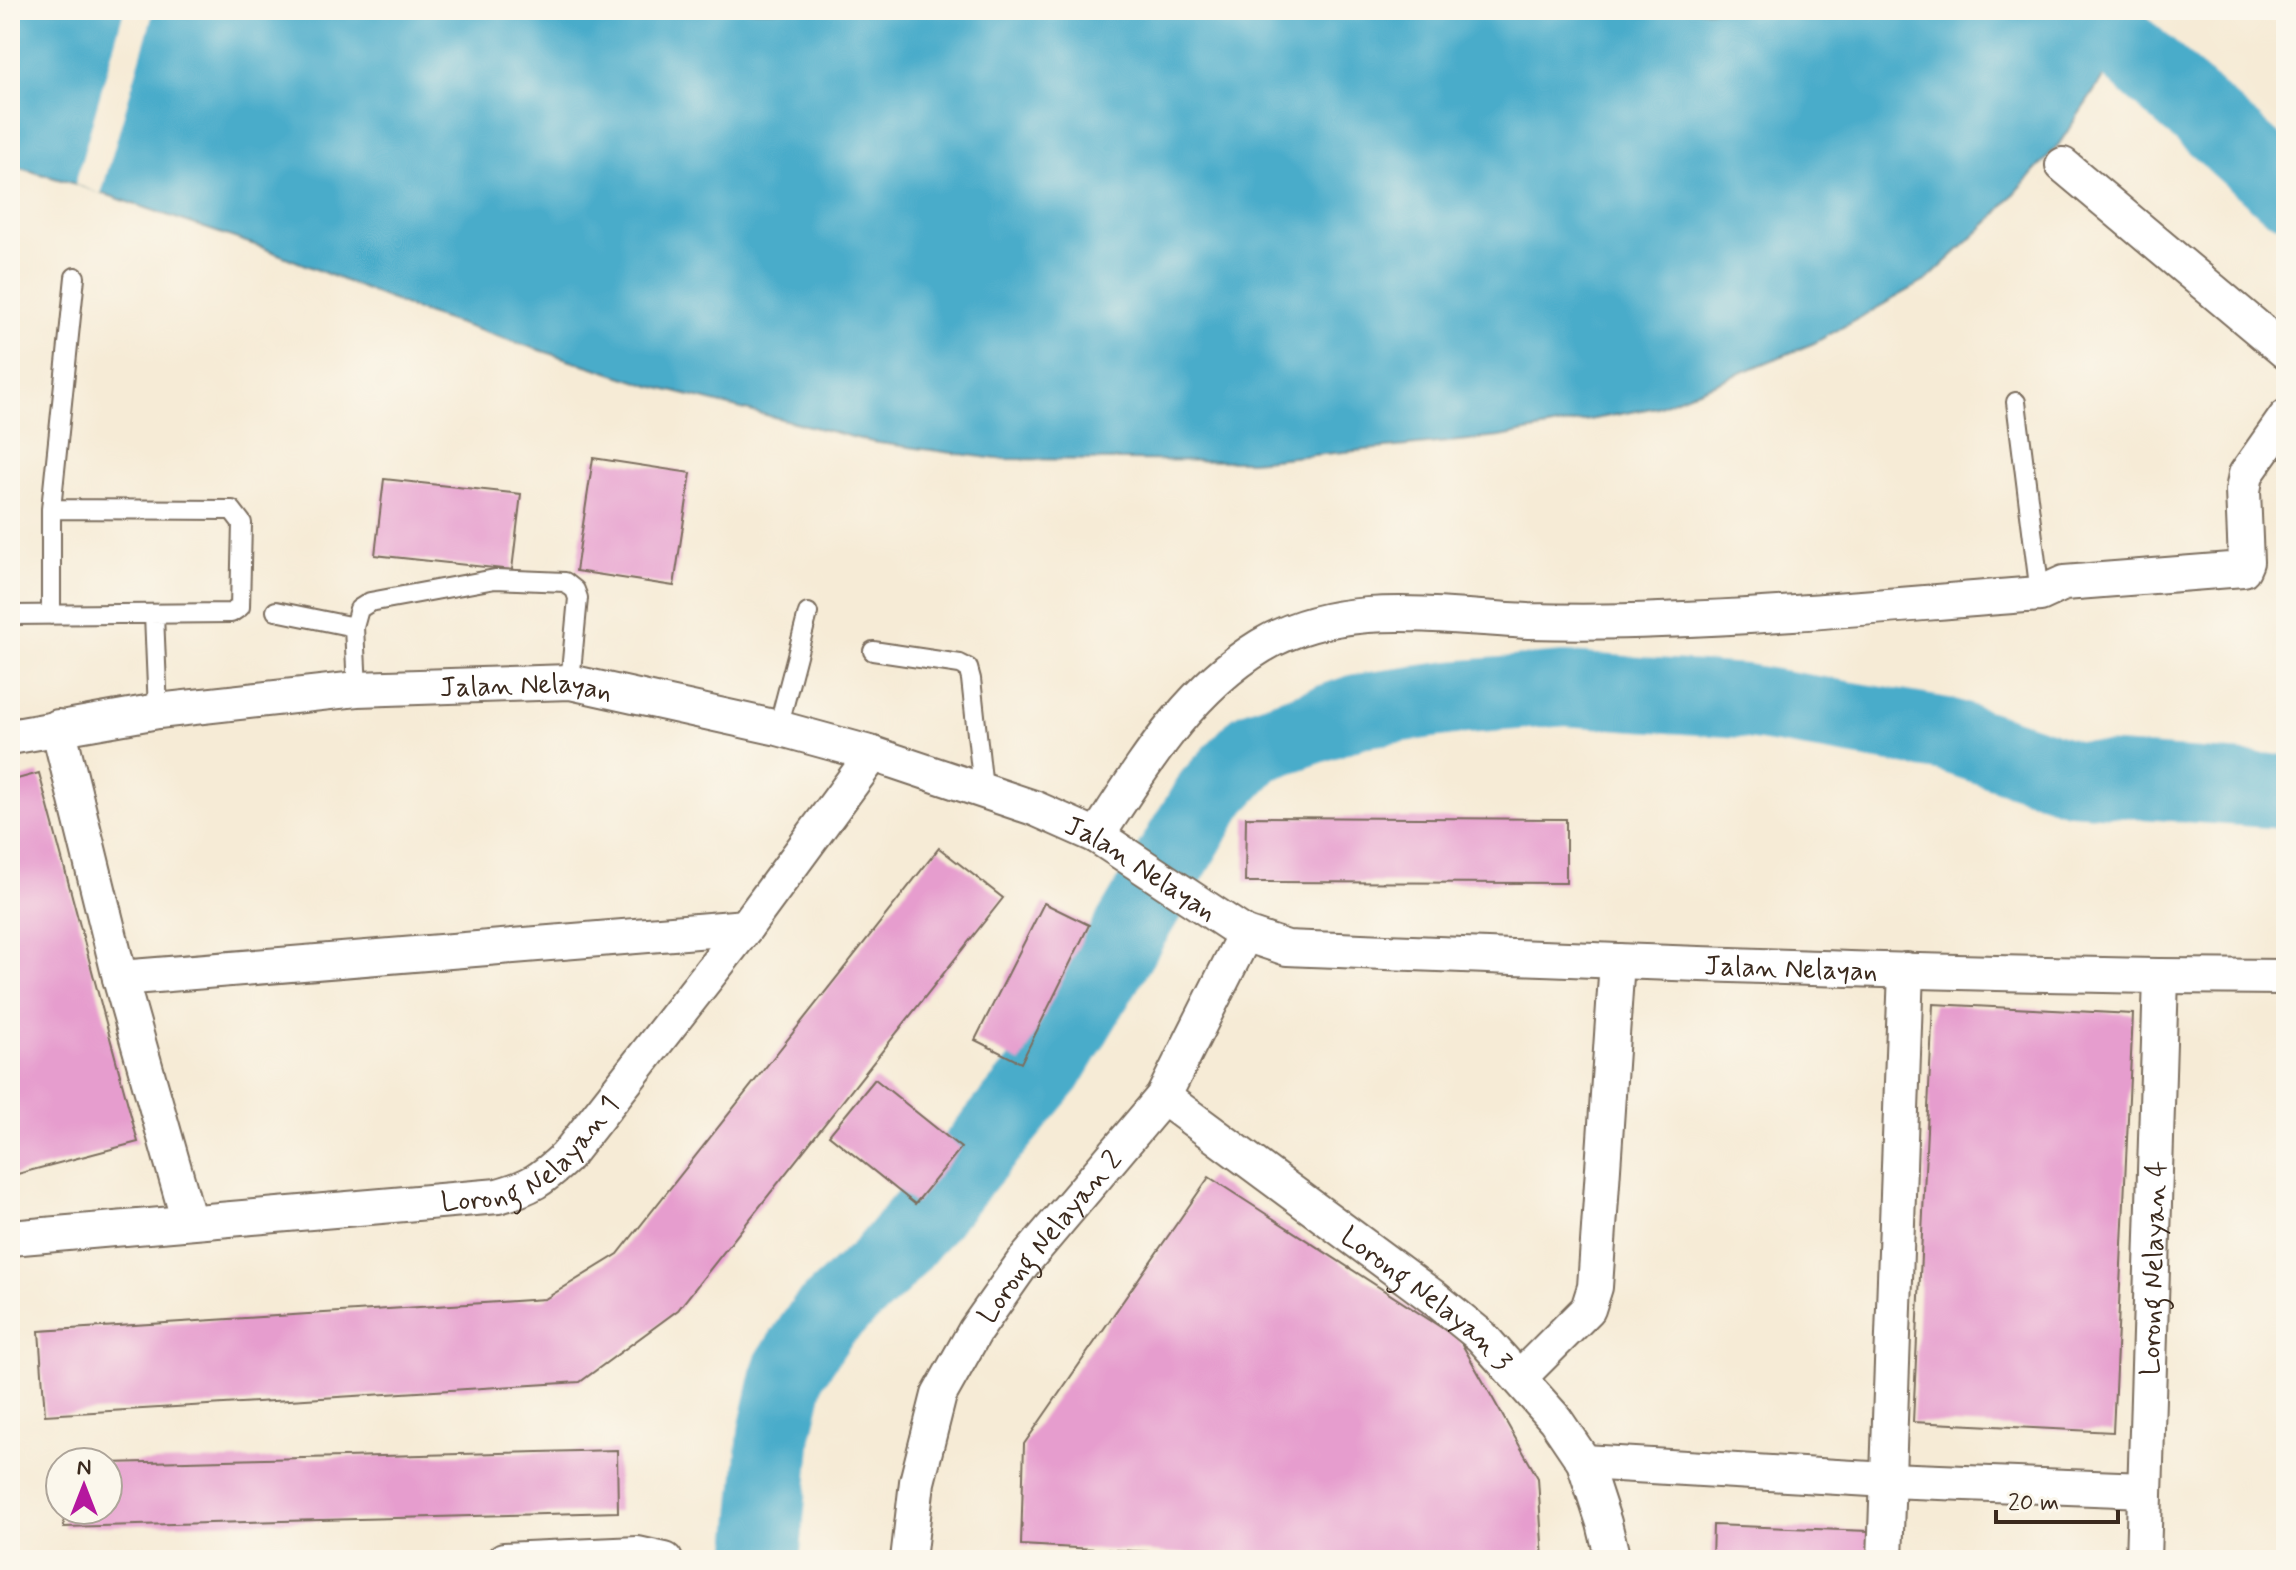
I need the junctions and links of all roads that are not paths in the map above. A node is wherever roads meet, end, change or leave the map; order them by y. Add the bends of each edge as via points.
1 (2063, 165) dead end
2 (75, 277) dead end
3 (2286, 352) edge
4 (2016, 402) dead end
5 (2286, 417) edge
6 (51, 509) junction
7 (2040, 594) junction
8 (276, 611) dead end
9 (808, 613) dead end
10 (10, 615) edge
11 (51, 615) junction
12 (154, 615) junction
13 (354, 627) junction
14 (873, 651) dead end
15 (570, 682) junction
16 (357, 689) junction
17 (158, 711) junction
18 (58, 727) junction
19 (778, 728) junction
20 (10, 737) edge
21 (873, 754) junction
22 (983, 789) junction
23 (1097, 836) junction
24 (746, 927) junction
25 (1245, 934) junction
26 (1617, 961) junction
27 (1906, 970) junction
28 (2161, 977) junction
29 (2286, 977) edge
30 (120, 978) junction
31 (1163, 1097) junction
32 (189, 1222) junction
33 (10, 1238) edge
34 (1519, 1378) junction
35 (1584, 1462) junction
36 (1888, 1480) junction
37 (2145, 1490) junction
38 (504, 1560) edge
39 (665, 1560) edge
40 (908, 1560) edge
41 (1613, 1560) edge
42 (1885, 1560) edge
43 (2143, 1560) edge

1 - 3 street
2 - 6 lane
4 - 7 lane
5 - 7 street via 2246,474 2243,569 2064,583
6 - 11 lane
6 - 12 lane via 220,508 238,515 242,602 237,611
7 - 23 street via 1688,619 1343,617 1262,646 1210,685 1175,721
8 - 13 lane
9 - 19 lane
10 - 11 lane
11 - 12 lane
12 - 17 lane
13 - 15 lane via 359,609 370,602 495,579 565,582 578,598
13 - 16 lane
14 - 22 lane via 968,668
15 - 16 street, Jalan Nelayan
15 - 19 street, Jalan Nelayan
16 - 17 street, Jalan Nelayan
17 - 18 street, Jalan Nelayan
18 - 20 street, Jalan Nelayan
18 - 30 street
19 - 21 street, Jalan Nelayan
21 - 22 street, Jalan Nelayan
21 - 24 street, Lorong Nelayan 1
22 - 23 street, Jalan Nelayan
23 - 25 street, Jalan Nelayan
24 - 30 street
24 - 32 street, Lorong Nelayan 1 via 566,1157 524,1189 498,1196
25 - 26 street, Jalan Nelayan via 1287,948
25 - 31 street, Lorong Nelayan 2
26 - 27 street, Jalan Nelayan
26 - 34 street via 1595,1287 1588,1309
27 - 28 street, Jalan Nelayan
27 - 36 street
28 - 29 street, Jalan Nelayan
28 - 37 street, Lorong Nelayan 4
30 - 32 street
31 - 34 street, Lorong Nelayan 3 via 1433,1297 1481,1336
31 - 40 street, Lorong Nelayan 2 via 1022,1264 939,1395 917,1482
32 - 33 street, Lorong Nelayan 1
34 - 35 street, Lorong Nelayan 3
35 - 36 street
35 - 41 street, Lorong Nelayan 3
36 - 37 street
36 - 42 street
37 - 43 street, Lorong Nelayan 4
38 - 39 street via 638,1554

